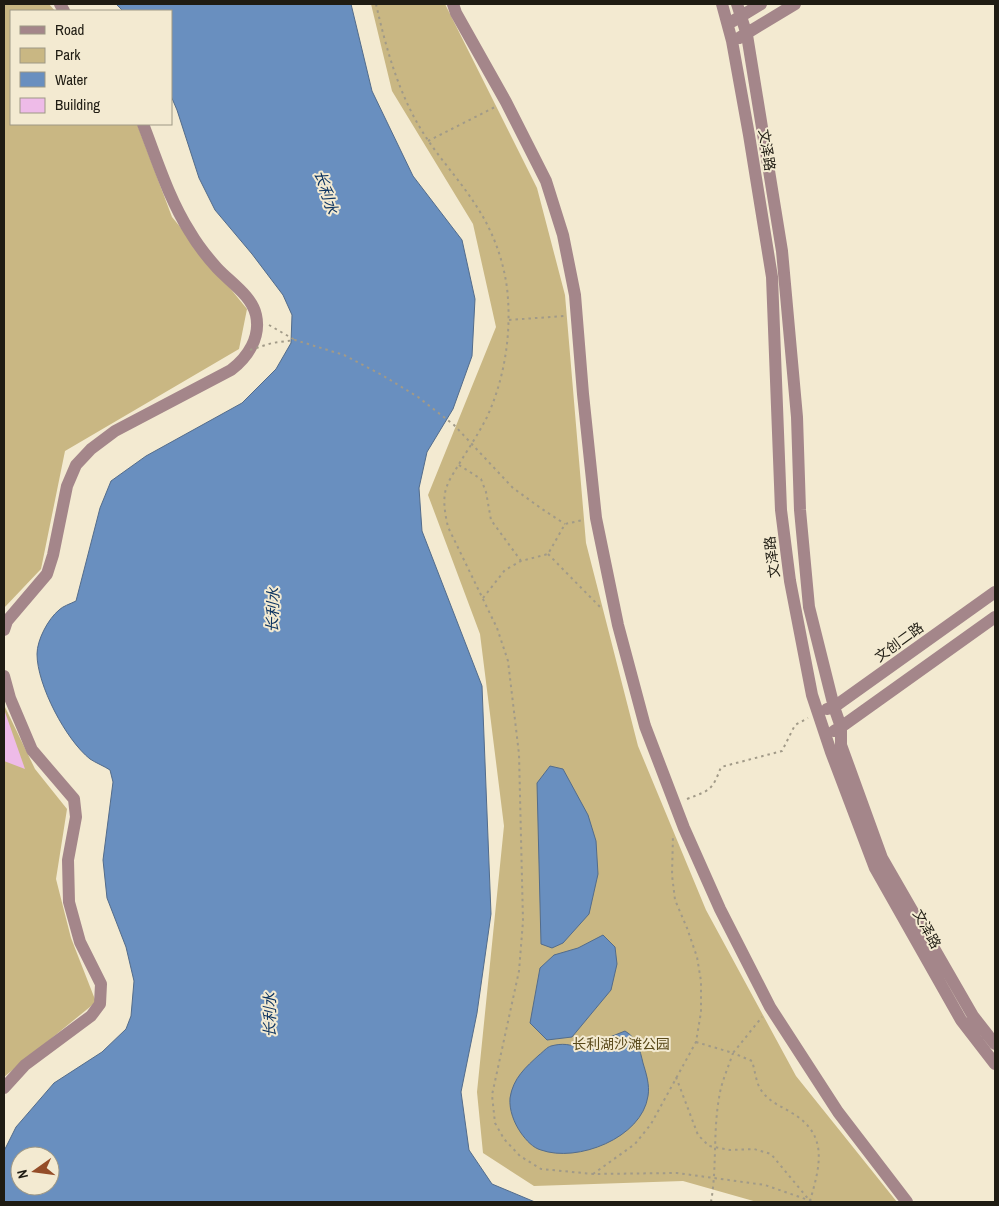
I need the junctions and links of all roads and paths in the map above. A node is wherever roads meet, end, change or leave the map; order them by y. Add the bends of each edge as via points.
1 (376, 4) edge
2 (452, 4) edge
3 (722, 4) edge
4 (737, 4) edge
5 (761, 4) edge
6 (795, 4) edge
7 (741, 17) junction
8 (727, 24) junction
9 (746, 35) junction
10 (732, 41) junction
11 (506, 102) junction
12 (143, 125) edge
13 (428, 141) junction
14 (256, 313) junction
15 (576, 315) junction
16 (509, 320) junction
17 (295, 340) junction
18 (250, 350) junction
19 (459, 465) junction
20 (596, 518) junction
21 (565, 524) junction
22 (548, 554) junction
23 (521, 561) junction
24 (995, 592) edge
25 (482, 598) junction
26 (995, 617) edge
27 (618, 625) junction
28 (4, 630) edge
29 (4, 676) edge
30 (834, 707) junction
31 (818, 712) junction
32 (841, 728) junction
33 (826, 735) junction
34 (675, 803) junction
35 (674, 832) dead end
36 (770, 1006) junction
37 (696, 1042) junction
38 (995, 1044) edge
39 (733, 1053) junction
40 (995, 1064) edge
41 (676, 1077) junction
42 (4, 1088) edge
43 (593, 1174) junction
44 (810, 1201) junction
45 (711, 1202) edge
46 (814, 1202) edge
47 (907, 1202) edge

1 - 13 path via 384,43 400,90
2 - 11 street
3 - 8 street, 文泽路
4 - 7 street, 文泽路
5 - 7 street
6 - 9 street
7 - 8 street
7 - 9 street, 文泽路
8 - 10 street, 文泽路
9 - 10 street
9 - 30 street, 文泽路 via 782,251 809,607
10 - 31 street, 文泽路 via 772,278 781,510 790,581 812,696
11 - 13 path
11 - 15 street via 546,181 563,235
12 - 14 street via 171,196 190,232 216,267 250,301
13 - 16 path via 476,204 491,233 503,265
14 - 17 path via 273,328
14 - 18 street via 258,331
15 - 16 path
15 - 20 street
16 - 19 path via 499,385 487,418
17 - 18 path, bridge
17 - 21 path, bridge via 344,355 418,397 454,425 513,488
18 - 28 street via 231,370 115,431 76,466 67,486 47,574 7,621
19 - 23 path via 481,479 491,520
19 - 25 path via 446,486 444,509 448,527
20 - 21 path
20 - 27 street
21 - 22 path
22 - 23 path
22 - 27 path
23 - 25 path via 505,570
24 - 30 street, 文创二路
25 - 43 path via 508,661 520,754 523,920 519,971 492,1095 495,1123 520,1156 541,1169
26 - 32 street
27 - 34 street via 645,726
29 - 42 street via 32,750 74,799 76,817 68,860 69,902 80,942 100,984 100,1004 90,1016 25,1065
30 - 31 street, 文创二路
30 - 32 street, 文泽路
31 - 33 street, 文泽路
31 - 34 path via 795,725 782,751 721,767 714,785
32 - 33 street
32 - 38 street, 文泽路 via 841,744 882,858 973,1016
33 - 40 street, 文泽路 via 875,868 961,1020
34 - 36 street via 720,909
35 - 37 path via 672,875 675,900 697,957 701,981 701,1012
36 - 39 path
36 - 47 street via 838,1112
37 - 39 path
37 - 41 path
39 - 44 path via 752,1061 761,1090 774,1104 803,1120 814,1134 819,1148 819,1167
39 - 45 path, bridge via 719,1096
41 - 43 path via 635,1144
41 - 44 path via 698,1135 709,1146 730,1150 754,1149 771,1154
43 - 44 path via 677,1172 765,1185
44 - 46 path

